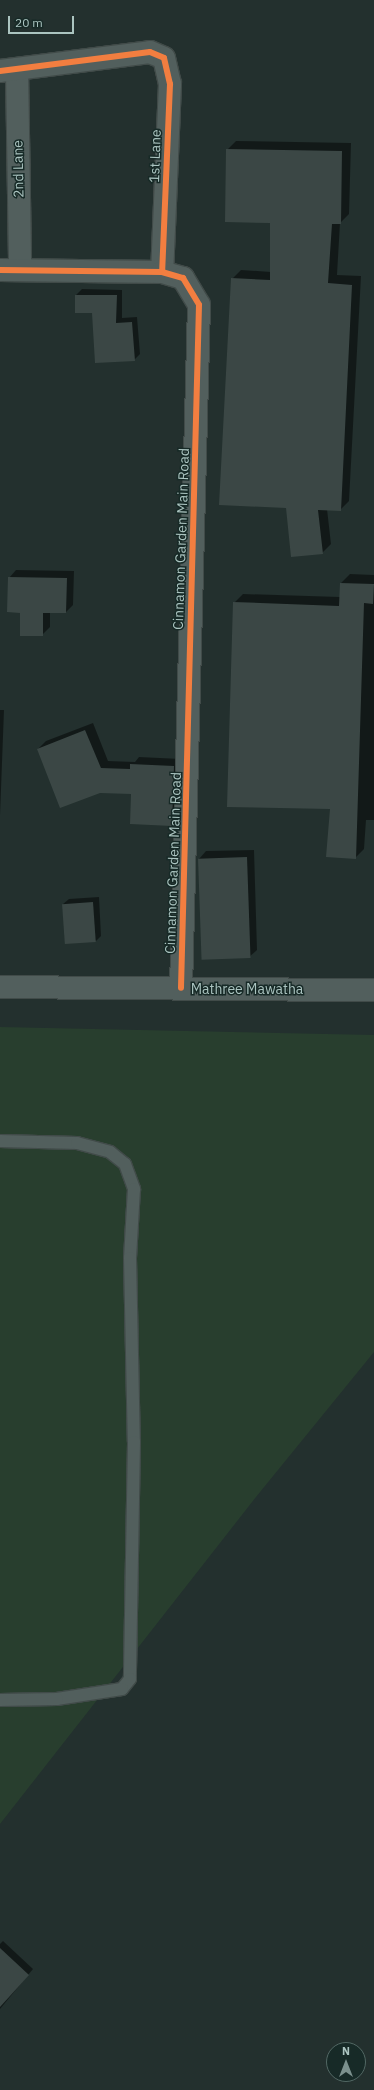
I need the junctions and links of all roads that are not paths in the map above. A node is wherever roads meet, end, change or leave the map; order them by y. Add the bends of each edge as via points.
1 (8, 70) edge
2 (10, 270) edge
3 (162, 272) junction
4 (0, 987) edge
5 (181, 988) junction
6 (374, 990) edge
7 (0, 1141) edge
8 (0, 1700) edge

1 - 2 street, 2nd Lane
1 - 3 street, 1st Lane via 150,52 164,58 170,84
2 - 3 street, Cinnamon Garden Main Road
3 - 5 street, Cinnamon Garden Main Road via 183,278 193,292 199,310
4 - 5 street, Mathree Mawatha
5 - 6 street, Mathree Mawatha
7 - 8 lane via 77,1143 110,1152 125,1164 134,1189 130,1258 134,1442 130,1679 122,1689 57,1699

